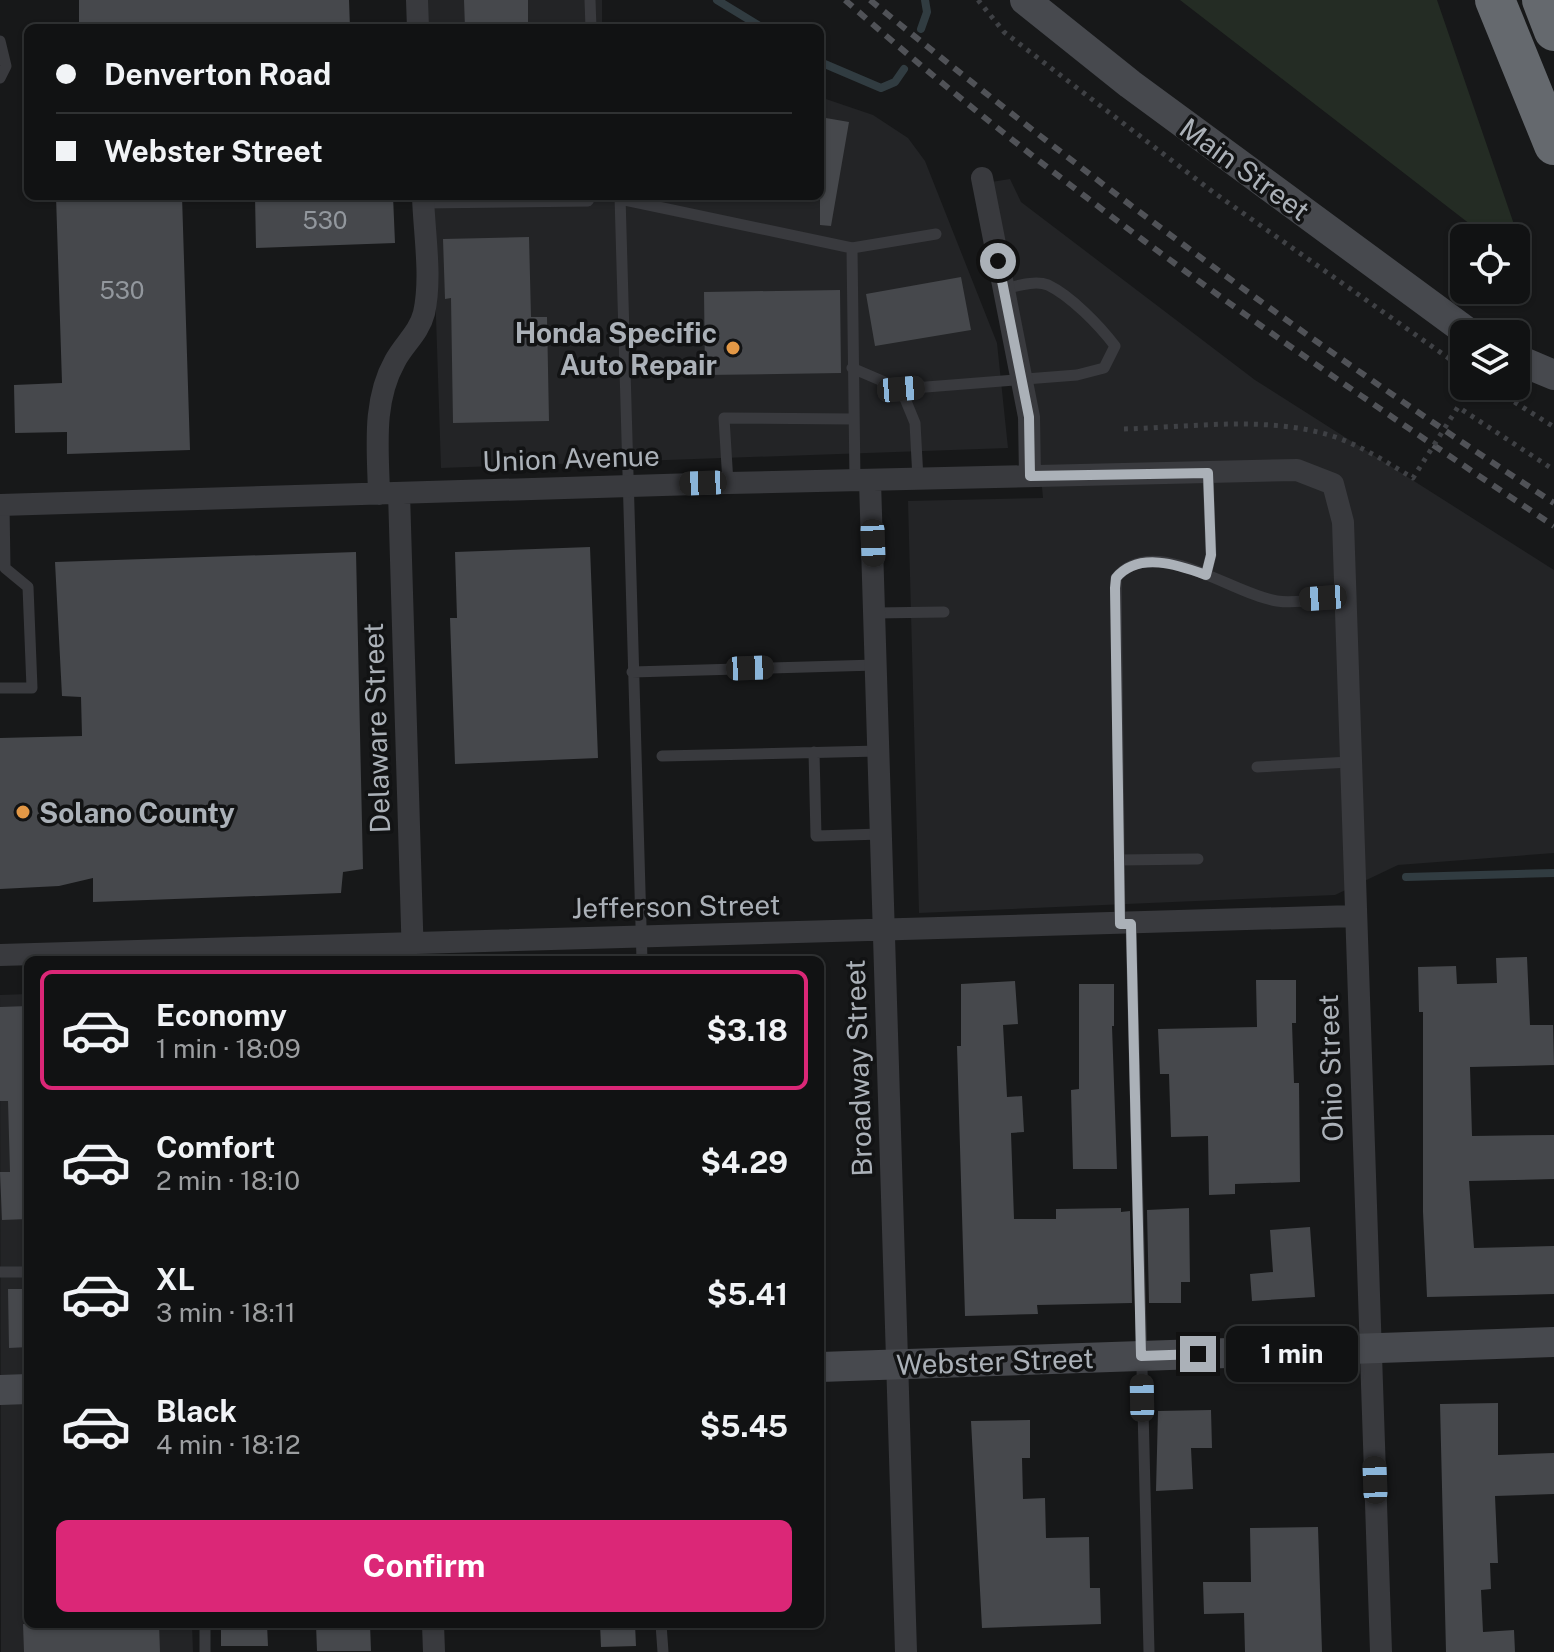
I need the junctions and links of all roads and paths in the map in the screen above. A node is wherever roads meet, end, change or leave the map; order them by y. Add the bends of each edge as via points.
1 (417, 0) edge
2 (590, 0) edge
3 (978, 0) edge
4 (1025, 0) edge
5 (1495, 0) edge
6 (1542, 0) edge
7 (418, 24) edge
8 (591, 24) edge
9 (1554, 31) edge
10 (0, 41) edge
11 (0, 78) edge
12 (1554, 145) edge
13 (982, 178) dead end
14 (423, 200) edge
15 (506, 200) edge
16 (589, 200) edge
17 (620, 200) edge
18 (629, 200) edge
19 (936, 234) dead end
20 (852, 248) junction
21 (1003, 289) junction
22 (1451, 320) edge
23 (1450, 359) edge
24 (1530, 365) edge
25 (852, 368) junction
26 (1554, 375) edge
27 (1021, 379) junction
28 (901, 389) junction
29 (1511, 400) edge
30 (853, 419) junction
31 (1554, 427) edge
32 (1124, 429) dead end
33 (1554, 470) edge
34 (1208, 473) junction
35 (1030, 476) junction
36 (918, 479) junction
37 (862, 481) junction
38 (728, 483) junction
39 (1333, 484) joint
40 (629, 486) junction
41 (389, 494) junction
42 (2, 505) edge
43 (3, 570) edge
44 (1206, 575) junction
45 (1345, 596) junction
46 (944, 612) dead end
47 (875, 613) junction
48 (876, 665) junction
49 (632, 672) junction
50 (0, 688) edge
51 (879, 751) junction
52 (814, 752) junction
53 (662, 756) dead end
54 (1350, 762) junction
55 (1257, 767) dead end
56 (881, 834) junction
57 (1198, 859) dead end
58 (1119, 860) junction
59 (1354, 916) junction
60 (1126, 924) junction
61 (884, 932) junction
62 (642, 936) junction
63 (413, 951) edge
64 (184, 954) edge
65 (0, 955) edge
66 (642, 956) edge
67 (0, 1272) edge
68 (24, 1272) edge
69 (1554, 1342) edge
70 (1370, 1347) junction
71 (1141, 1356) junction
72 (897, 1364) junction
73 (824, 1367) edge
74 (24, 1389) edge
75 (0, 1390) edge
76 (205, 1628) edge
77 (433, 1628) edge
78 (661, 1628) edge
79 (205, 1652) edge
80 (434, 1652) edge
81 (663, 1652) edge
82 (906, 1652) edge
83 (1149, 1652) edge
84 (1381, 1652) edge

1 - 7 street
2 - 8 lane
3 - 23 path via 1004,32 1213,192
4 - 22 street, Main Street via 1130,84
5 - 12 highway
6 - 9 highway
10 - 11 lane via 6,66
13 - 21 street
14 - 41 street, Delaware Street via 423,314 395,361 377,424
15 - 16 lane
17 - 40 lane
18 - 20 lane
19 - 20 lane
20 - 25 lane
21 - 27 street
21 - 27 lane via 1047,285 1099,324 1115,346 1104,368
24 - 26 street
25 - 28 lane
25 - 30 lane
27 - 28 lane
27 - 35 street via 1029,417
28 - 36 lane via 915,423
29 - 31 path
30 - 37 lane
30 - 38 lane via 724,418
32 - 33 path, bridge via 1298,428 1358,446 1413,478 1458,407
34 - 35 street, Union Avenue
34 - 39 street, Union Avenue via 1297,470
34 - 44 lane via 1211,555
35 - 36 street, Union Avenue
36 - 37 street, Union Avenue
37 - 38 street, Union Avenue
37 - 47 street, Broadway Street
38 - 40 street, Union Avenue
39 - 45 street, Ohio Street via 1343,522
40 - 41 street, Union Avenue
40 - 49 lane
41 - 42 street, Union Avenue
41 - 63 street, Delaware Street
42 - 43 lane
43 - 50 lane via 28,587 32,688
44 - 45 lane via 1277,601
44 - 58 lane via 1178,564 1149,563 1133,565 1116,578
45 - 54 street, Ohio Street
46 - 47 lane
47 - 48 street, Broadway Street
48 - 49 lane
48 - 51 street, Broadway Street
49 - 62 lane
51 - 52 lane
51 - 56 street, Broadway Street
52 - 53 lane
52 - 56 lane via 816,836
54 - 55 lane
54 - 59 street, Ohio Street
56 - 61 street, Broadway Street
57 - 58 lane
58 - 60 lane
59 - 60 street, Jefferson Street
59 - 70 street, Ohio Street
60 - 61 street, Jefferson Street
60 - 71 lane
61 - 62 street, Jefferson Street
61 - 72 street, Broadway Street
62 - 63 street, Jefferson Street
62 - 66 lane
63 - 64 street, Jefferson Street
64 - 65 street, Jefferson Street
67 - 68 lane
69 - 70 street, Webster Street
70 - 71 street, Webster Street
70 - 84 street, Ohio Street
71 - 72 street, Webster Street
71 - 83 lane
72 - 73 street, Webster Street
72 - 82 street, Broadway Street
74 - 75 street
76 - 79 lane
77 - 80 street
78 - 81 lane

